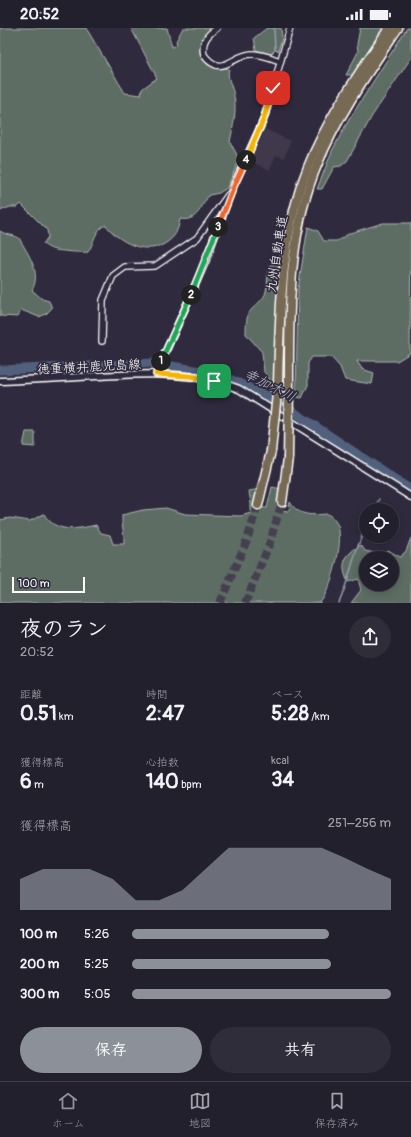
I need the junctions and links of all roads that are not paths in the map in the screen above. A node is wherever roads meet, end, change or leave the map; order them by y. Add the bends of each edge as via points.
1 (218, 28) edge
2 (290, 28) edge
3 (389, 28) edge
4 (398, 28) edge
5 (280, 61) junction
6 (231, 192) junction
7 (102, 341) dead end
8 (156, 372) junction
9 (0, 381) edge
10 (411, 497) edge
11 (282, 502) tunnel mouth
12 (258, 505) tunnel mouth

1 - 5 street via 204,42 204,55 212,63 225,65 252,54
2 - 5 street
3 - 12 highway, 九州自動車道, bridge via 324,132 308,166 294,213 284,268 278,384 271,451
4 - 11 highway, 九州自動車道, bridge via 365,77 318,162 301,215 292,262 289,310 288,458
5 - 6 street via 264,118
6 - 7 street via 197,238 155,266 125,266 113,276 103,300
6 - 8 street via 206,261
8 - 9 main road, 徳重横井鹿児島線
8 - 10 main road, 徳重横井鹿児島線 via 190,376 239,389

